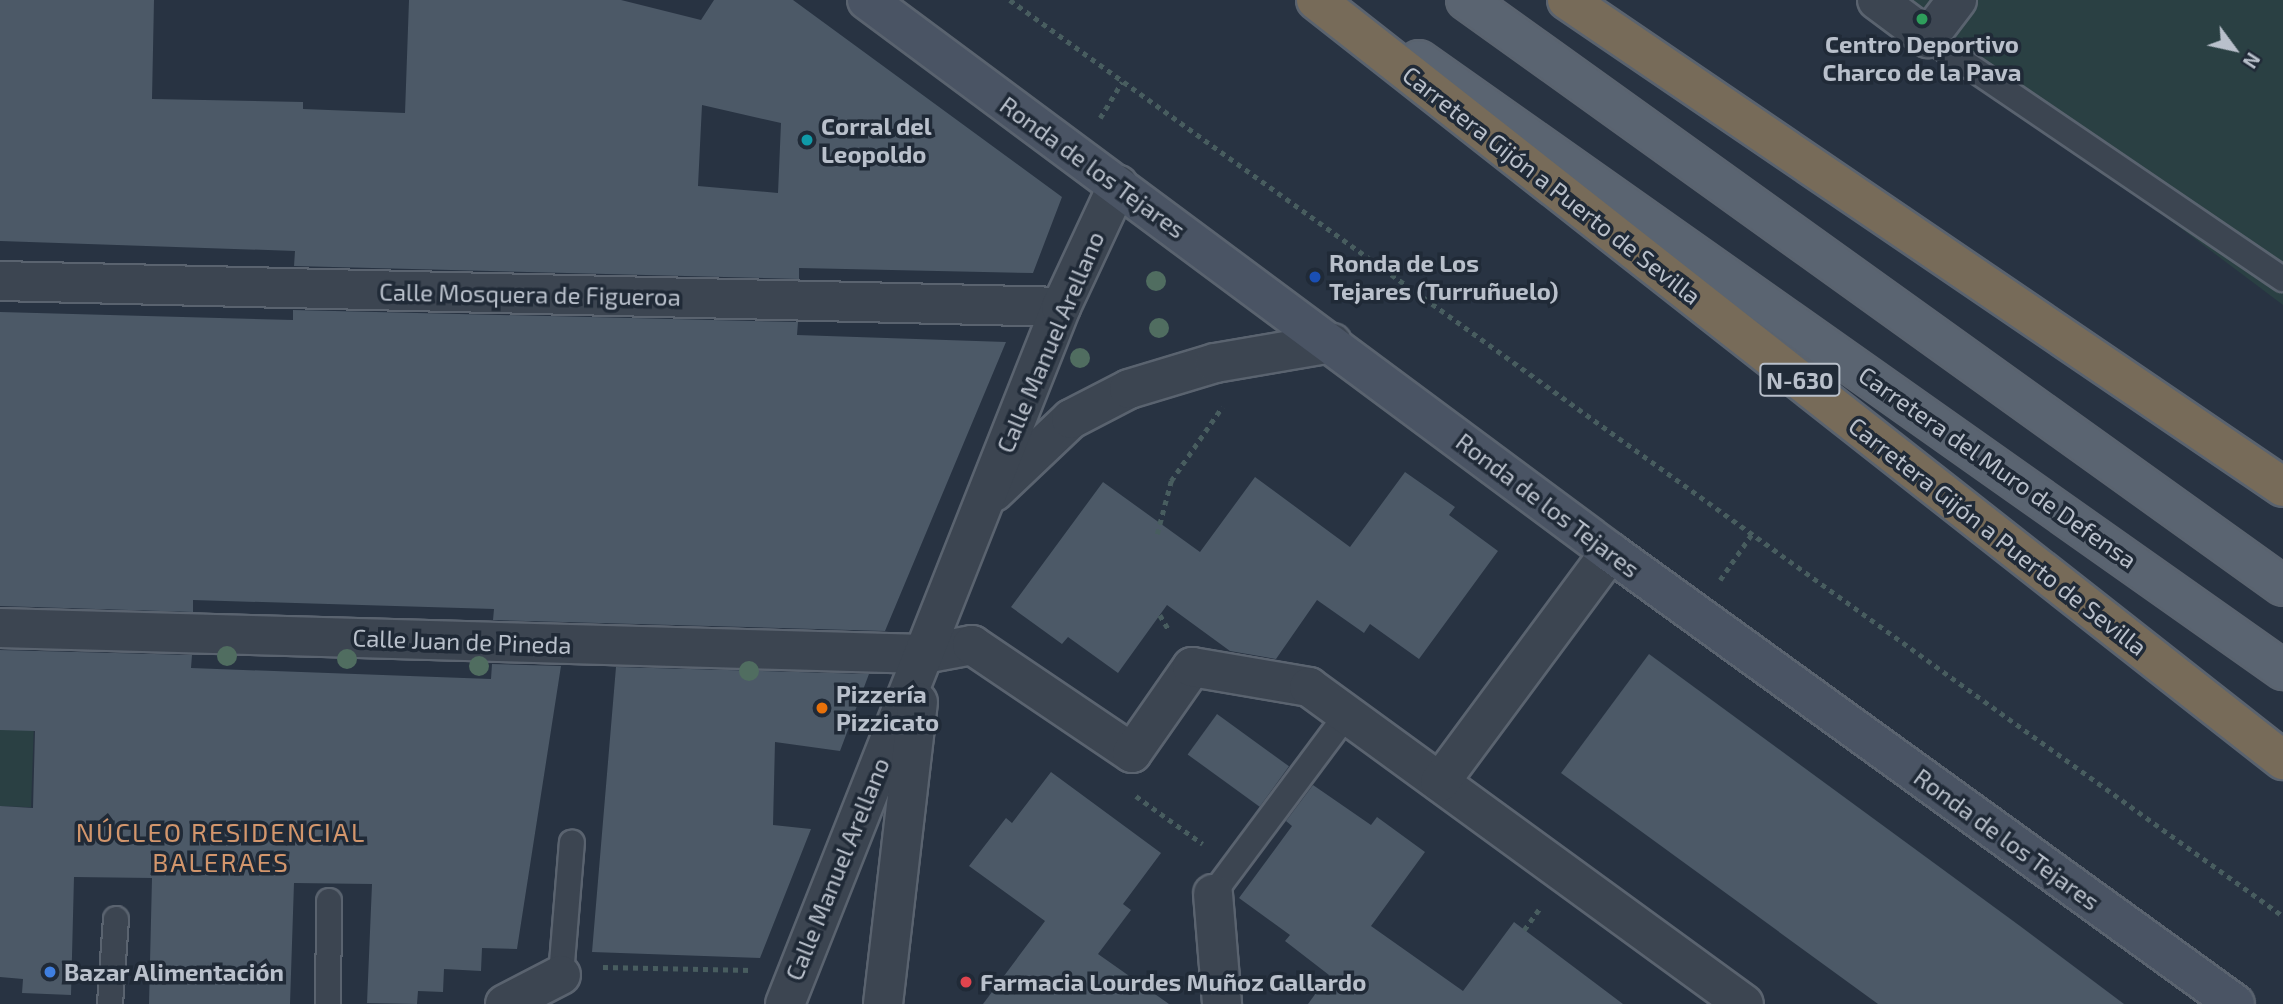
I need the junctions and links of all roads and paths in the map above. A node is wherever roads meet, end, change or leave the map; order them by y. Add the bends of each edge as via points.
1 (867, 0) edge
2 (1010, 0) edge
3 (1316, 0) edge
4 (1334, 0) edge
5 (1466, 0) edge
6 (1567, 0) edge
7 (1877, 0) edge
8 (1957, 0) edge
9 (1928, 38) junction
10 (1118, 185) junction
11 (2283, 279) edge
12 (0, 281) edge
13 (1061, 307) junction
14 (1332, 343) junction
15 (1224, 405) dead end
16 (2283, 487) edge
17 (985, 500) junction
18 (1157, 534) dead end
19 (1751, 534) junction
20 (1610, 552) junction
21 (2283, 586) edge
22 (1696, 614) junction
23 (0, 628) edge
24 (924, 654) junction
25 (2283, 670) edge
26 (1347, 714) junction
27 (1132, 753) junction
28 (2283, 760) edge
29 (1440, 782) junction
30 (572, 842) dead end
31 (1223, 880) junction
32 (329, 901) dead end
33 (2283, 916) edge
34 (116, 919) dead end
35 (561, 975) junction
36 (790, 987) edge
37 (110, 1004) edge
38 (328, 1004) edge
39 (505, 1004) edge
40 (883, 1004) edge
41 (1222, 1004) edge
42 (1744, 1004) edge
43 (2235, 1004) edge

1 - 10 street, Ronda de los Tejares
2 - 19 path
3 - 28 highway, Carretera Gijón a Puerto de Sevilla / N-630
4 - 25 main road, Carretera del Muro de Defensa
5 - 21 main road
6 - 16 highway
7 - 9 street
8 - 9 street
9 - 11 lane
10 - 13 street, Calle Manuel Arellano
10 - 14 street, Ronda de los Tejares
12 - 13 street, Calle Mosquera de Figueroa
13 - 17 street, Calle Manuel Arellano
14 - 17 street, Calle Manuel Arellano via 1215,363 1129,388 1071,419
14 - 20 street, Ronda de los Tejares
15 - 18 path via 1171,481
17 - 24 street, Calle Manuel Arellano
19 - 22 path
19 - 33 path
20 - 22 street, Ronda de los Tejares
20 - 29 street
22 - 43 street, Ronda de los Tejares
23 - 24 street, Calle Juan de Pineda
24 - 27 street, Calle Juan de Pineda via 972,645
24 - 36 street, Calle Manuel Arellano
24 - 40 street
26 - 27 street via 1310,687 1192,667
26 - 29 street
26 - 31 lane
27 - 31 path via 1114,780
29 - 42 street
30 - 35 lane
31 - 41 street
32 - 38 lane
34 - 37 lane
35 - 36 path via 590,967
35 - 39 street

